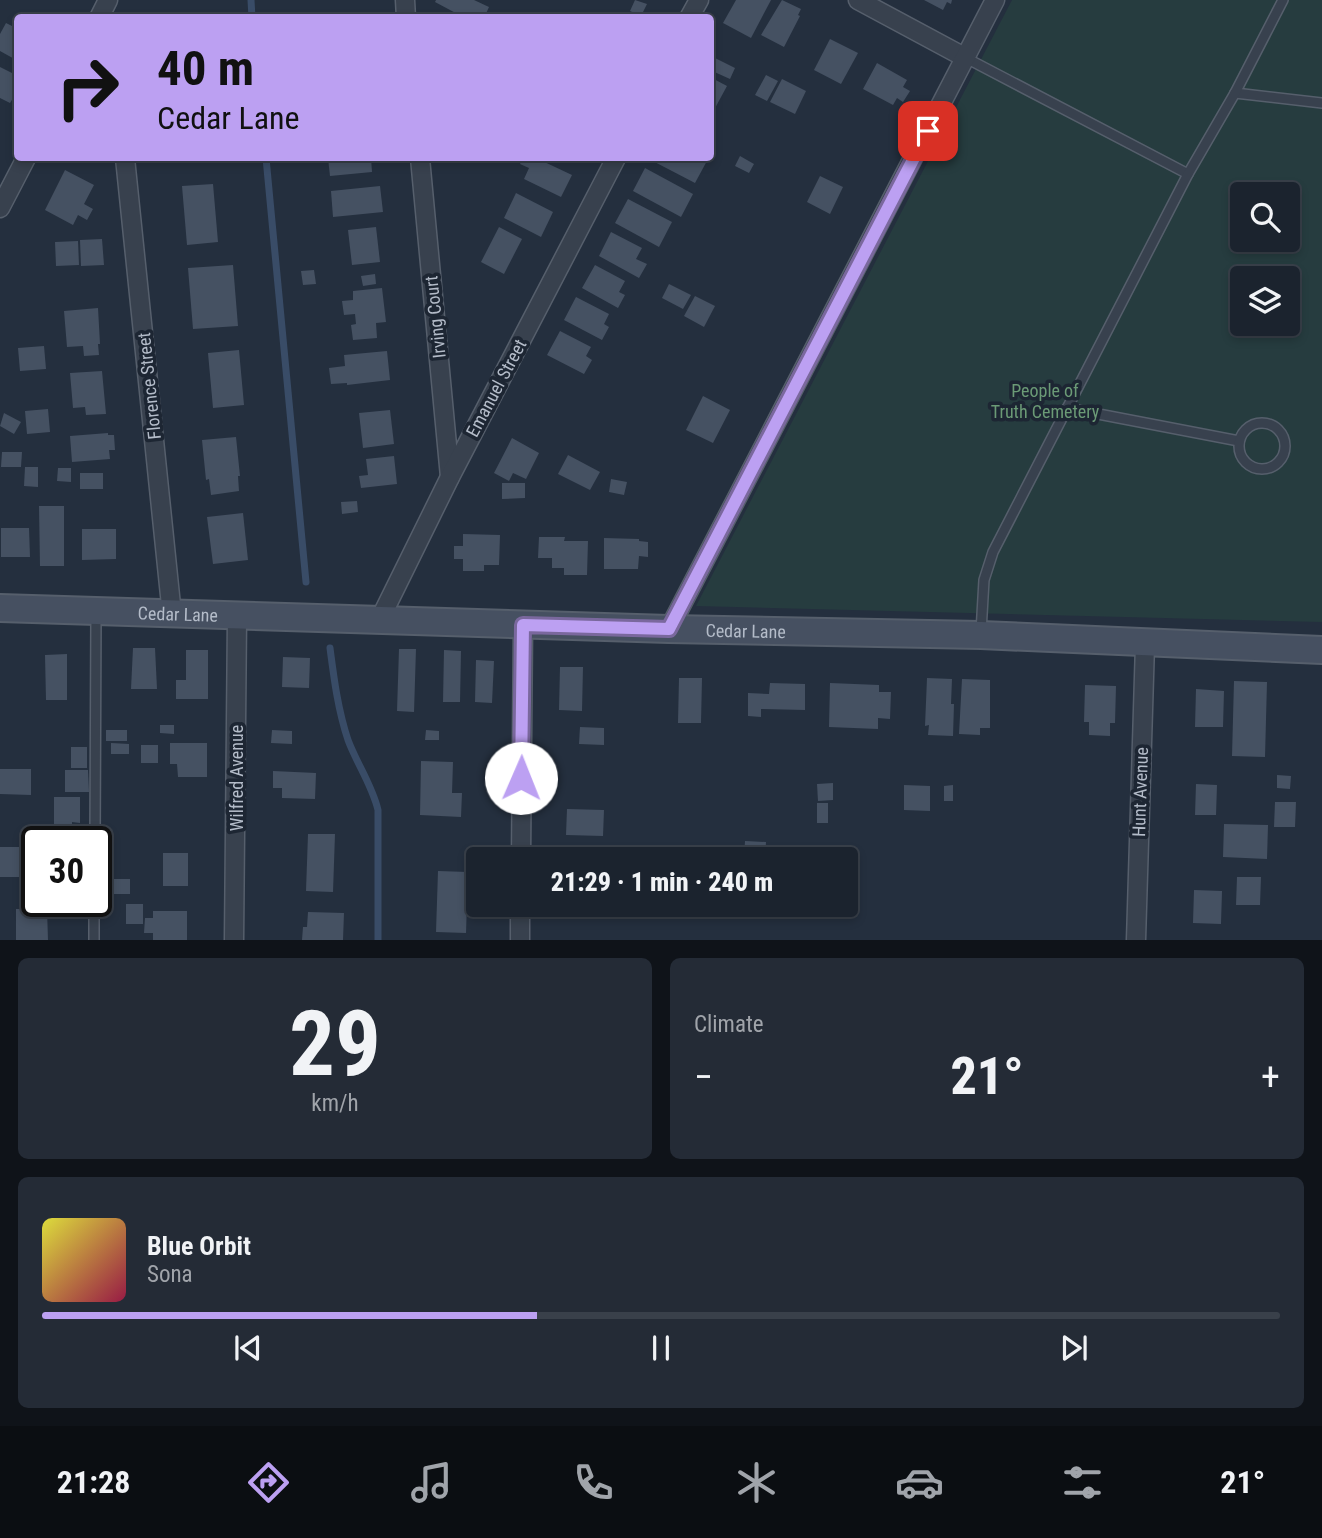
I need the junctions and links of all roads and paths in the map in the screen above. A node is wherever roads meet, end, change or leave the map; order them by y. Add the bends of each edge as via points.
1 (858, 0) edge
2 (995, 0) edge
3 (1283, 0) edge
4 (966, 58) junction
5 (1235, 93) junction
6 (1322, 103) edge
7 (24, 161) edge
8 (125, 161) edge
9 (420, 161) edge
10 (614, 161) edge
11 (1188, 174) junction
12 (0, 208) edge
13 (1067, 408) junction
14 (1239, 442) junction
15 (450, 477) junction
16 (0, 608) edge
17 (96, 613) junction
18 (172, 615) junction
19 (237, 617) junction
20 (379, 621) junction
21 (523, 625) junction
22 (669, 629) junction
23 (981, 635) junction
24 (1145, 644) junction
25 (1322, 650) edge
26 (95, 826) edge
27 (521, 847) edge
28 (94, 917) edge
29 (520, 917) edge
30 (93, 940) edge
31 (234, 940) edge
32 (520, 940) edge
33 (1136, 940) edge

1 - 4 street
2 - 4 street
3 - 5 lane
4 - 11 lane
4 - 22 street
5 - 6 lane
5 - 11 lane
7 - 12 street
8 - 18 street, Florence Street
9 - 15 street, Irving Court
10 - 15 street, Emanuel Street
11 - 13 lane
13 - 14 lane
13 - 23 lane via 993,552 984,579
14 - 14 lane via 1241,456 1259,468 1274,465 1283,453 1280,432 1268,424 1253,425
15 - 20 street, Emanuel Street
16 - 17 street, Cedar Lane
17 - 18 street, Cedar Lane
17 - 26 lane
18 - 19 street, Cedar Lane
19 - 20 street, Cedar Lane
19 - 31 street, Wilfred Avenue
20 - 21 street, Cedar Lane
21 - 22 street, Cedar Lane
21 - 27 street
22 - 23 street, Cedar Lane
23 - 24 street, Cedar Lane
24 - 25 street, Cedar Lane
24 - 33 street, Hunt Avenue
28 - 30 lane
29 - 32 street

